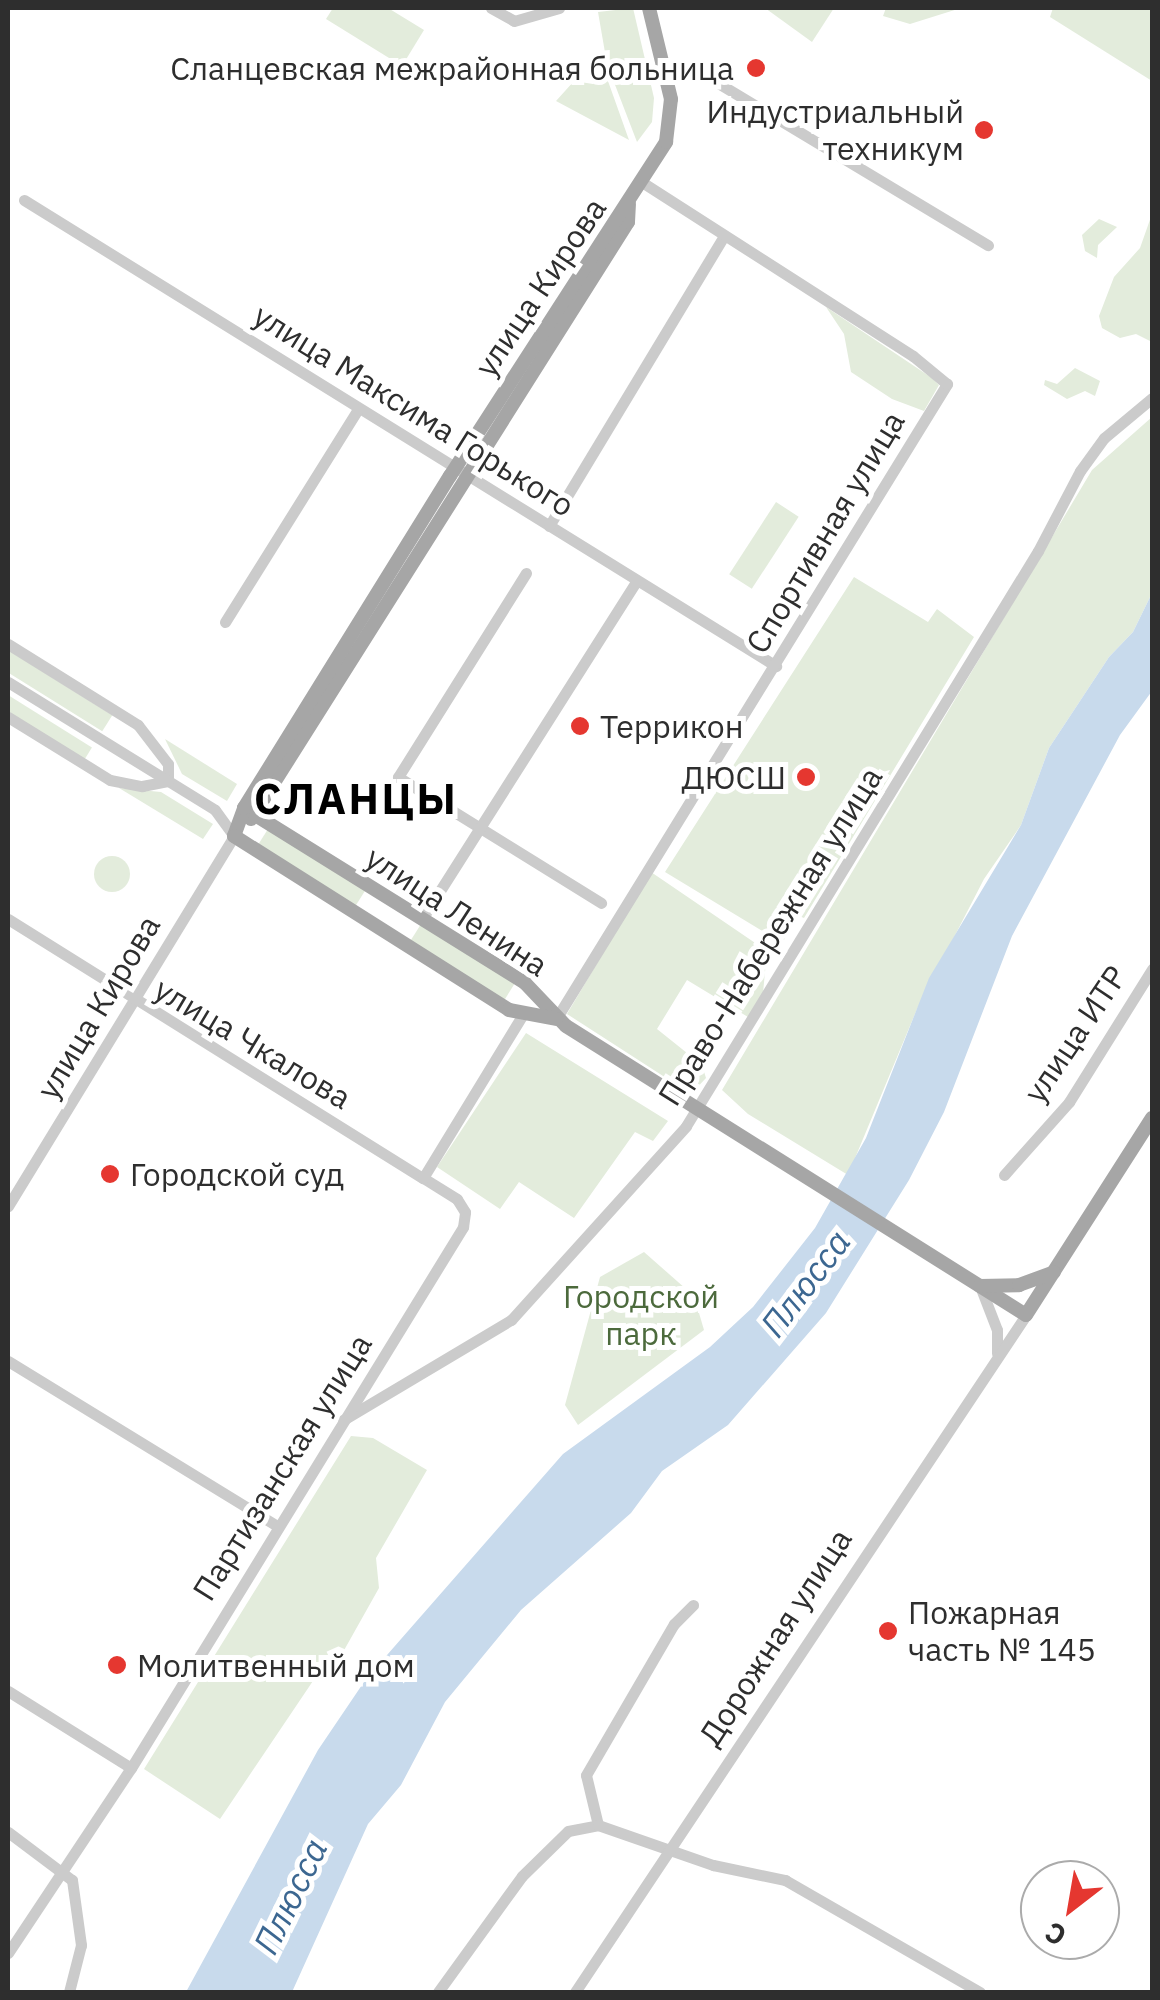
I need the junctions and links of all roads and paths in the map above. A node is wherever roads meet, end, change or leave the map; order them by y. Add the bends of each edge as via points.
1 (491, 8) edge
2 (559, 8) edge
3 (650, 8) edge
4 (664, 63) junction
5 (642, 182) junction
6 (24, 200) dead end
7 (629, 204) junction
8 (724, 236) junction
9 (988, 245) dead end
10 (1152, 398) edge
11 (358, 409) junction
12 (454, 468) junction
13 (468, 476) junction
14 (550, 526) junction
15 (526, 573) dead end
16 (637, 580) junction
17 (225, 622) dead end
18 (8, 644) edge
19 (776, 666) junction
20 (8, 682) edge
21 (8, 717) edge
22 (168, 781) junction
23 (215, 810) junction
24 (250, 812) junction
25 (479, 827) junction
26 (234, 836) junction
27 (601, 903) dead end
28 (8, 919) edge
29 (422, 919) junction
30 (1152, 969) edge
31 (537, 991) junction
32 (133, 1002) junction
33 (522, 1016) junction
34 (556, 1020) junction
35 (699, 1107) junction
36 (1152, 1118) edge
37 (1004, 1175) dead end
38 (424, 1178) junction
39 (8, 1206) edge
40 (1054, 1272) junction
41 (980, 1286) junction
42 (1026, 1315) junction
43 (996, 1357) junction
44 (8, 1361) edge
45 (342, 1420) junction
46 (276, 1525) junction
47 (693, 1605) dead end
48 (8, 1692) edge
49 (131, 1768) junction
50 (598, 1825) junction
51 (8, 1832) edge
52 (669, 1848) junction
53 (64, 1868) junction
54 (8, 1954) edge
55 (68, 1992) edge
56 (438, 1992) edge
57 (575, 1992) edge
58 (980, 1992) edge

1 - 2 street via 514,21
3 - 4 main road
4 - 5 main road via 671,129
4 - 9 street via 688,65
5 - 7 main road
5 - 8 street, Спортивная улица
6 - 11 street, улица Максима Горького
7 - 12 main road, улица Кирова via 615,212
7 - 13 main road, улица Кирова via 628,222
8 - 14 street
8 - 19 street, Спортивная улица via 946,384
10 - 35 street, Право-Набережная улица via 1104,438 1080,471 1038,552
11 - 12 street, улица Максима Горького
11 - 17 street
12 - 13 street, улица Максима Горького
12 - 24 main road, улица Кирова
13 - 14 street, улица Максима Горького
13 - 24 main road, улица Кирова
14 - 16 street, улица Максима Горького
15 - 25 street via 398,777
16 - 19 street, улица Максима Горького
16 - 25 street
18 - 22 street via 138,725 168,764
19 - 34 street, Спортивная улица
20 - 22 street, улица Ленина
21 - 22 street via 110,780 142,786
22 - 23 street, улица Ленина
23 - 24 street
23 - 26 street, улица Ленина
24 - 26 main road, улица Кирова
24 - 29 main road, улица Ленина
25 - 27 street
25 - 29 street
26 - 32 street, улица Кирова
26 - 33 main road, улица Ленина
28 - 32 street, улица Чкалова
29 - 31 main road, улица Ленина
30 - 37 street, улица ИТР via 1069,1102
31 - 33 main road
31 - 34 main road, улица Ленина
32 - 38 street, улица Чкалова
32 - 39 street, улица Кирова
33 - 34 main road, улица Ленина
33 - 38 street
34 - 35 main road, улица Ленина
35 - 41 main road, улица Ленина
35 - 45 street, Право-Набережная улица via 511,1320
36 - 40 main road
38 - 45 street, Партизанская улица via 458,1199 465,1212 462,1227
40 - 41 main road via 1019,1285
40 - 42 main road
41 - 42 main road
41 - 43 street via 997,1330
42 - 43 street, Дорожная улица
43 - 52 street, Дорожная улица
44 - 46 street
45 - 46 street, Партизанская улица
46 - 49 street, Партизанская улица
47 - 50 street via 674,1624 586,1775
48 - 49 street
49 - 53 street, Партизанская улица
50 - 52 street
50 - 56 street via 568,1830 522,1876
51 - 53 street
52 - 57 street, Дорожная улица
52 - 58 street via 800,1886
53 - 54 street, Партизанская улица
53 - 55 street via 82,1919 78,1970

